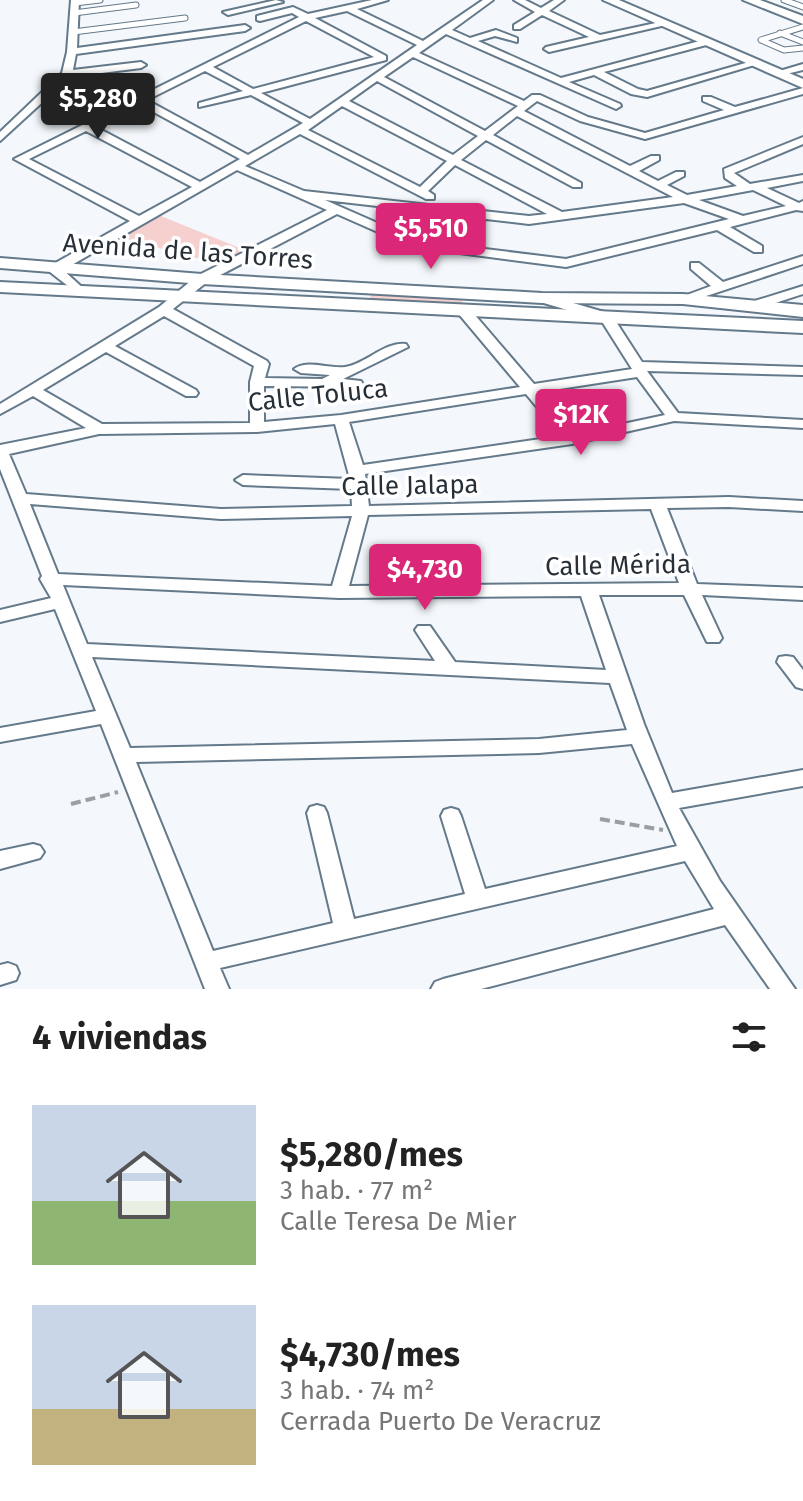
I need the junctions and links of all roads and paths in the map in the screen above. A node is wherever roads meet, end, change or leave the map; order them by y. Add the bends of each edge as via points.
1 (100, 0) edge
2 (384, 0) edge
3 (489, 0) edge
4 (518, 0) edge
5 (560, 0) edge
6 (609, 0) edge
7 (749, 0) edge
8 (764, 0) edge
9 (784, 0) edge
10 (279, 2) dead end
11 (74, 5) edge
12 (136, 5) dead end
13 (259, 6) junction
14 (803, 7) edge
15 (348, 8) junction
16 (543, 11) junction
17 (228, 12) dead end
18 (274, 15) junction
19 (803, 17) edge
20 (185, 18) dead end
21 (260, 18) dead end
22 (304, 18) junction
23 (665, 24) junction
24 (517, 27) dead end
25 (803, 27) edge
26 (245, 28) dead end
27 (445, 30) junction
28 (73, 32) junction
29 (779, 33) junction
30 (598, 38) junction
31 (514, 40) dead end
32 (468, 41) junction
33 (707, 42) junction
34 (424, 45) junction
35 (803, 45) edge
36 (549, 49) dead end
37 (72, 52) junction
38 (412, 53) junction
39 (381, 58) junction
40 (756, 63) junction
41 (395, 64) junction
42 (141, 65) dead end
43 (803, 67) edge
44 (207, 68) junction
45 (596, 72) junction
46 (778, 73) junction
47 (67, 74) junction
48 (377, 77) junction
49 (560, 81) junction
50 (803, 84) edge
51 (253, 91) junction
52 (803, 91) edge
53 (707, 99) dead end
54 (141, 101) junction
55 (341, 101) junction
56 (203, 105) dead end
57 (616, 106) dead end
58 (521, 109) junction
59 (735, 111) junction
60 (305, 126) junction
61 (87, 127) junction
62 (487, 135) junction
63 (0, 138) edge
64 (803, 140) edge
65 (655, 158) dead end
66 (454, 160) junction
67 (242, 162) junction
68 (630, 171) junction
69 (680, 174) dead end
70 (803, 178) edge
71 (577, 185) dead end
72 (659, 185) junction
73 (201, 187) junction
74 (751, 187) junction
75 (421, 192) junction
76 (299, 194) junction
77 (685, 199) junction
78 (801, 207) edge
79 (456, 210) junction
80 (334, 211) junction
81 (483, 215) junction
82 (562, 217) junction
83 (139, 221) junction
84 (746, 221) junction
85 (720, 226) junction
86 (436, 249) junction
87 (758, 249) dead end
88 (803, 260) edge
89 (0, 263) edge
90 (695, 266) dead end
91 (55, 269) junction
92 (202, 279) junction
93 (720, 286) junction
94 (0, 287) edge
95 (77, 289) junction
96 (803, 290) edge
97 (185, 295) junction
98 (542, 298) junction
99 (683, 299) junction
100 (750, 307) junction
101 (164, 310) junction
102 (463, 310) junction
103 (803, 311) edge
104 (606, 317) junction
105 (803, 327) edge
106 (104, 345) junction
107 (401, 347) dead end
108 (301, 369) dead end
109 (639, 369) junction
110 (803, 371) edge
111 (354, 377) junction
112 (257, 382) junction
113 (34, 391) junction
114 (531, 391) junction
115 (191, 393) dead end
116 (0, 410) edge
117 (674, 417) junction
118 (341, 419) junction
119 (803, 424) edge
120 (257, 427) junction
121 (99, 429) junction
122 (572, 439) junction
123 (0, 452) edge
124 (358, 478) junction
125 (243, 480) dead end
126 (18, 498) junction
127 (657, 504) junction
128 (803, 506) edge
129 (361, 511) junction
130 (49, 579) junction
131 (690, 589) junction
132 (339, 592) junction
133 (589, 592) junction
134 (803, 594) edge
135 (59, 602) junction
136 (0, 616) edge
137 (424, 630) dead end
138 (713, 638) dead end
139 (80, 650) junction
140 (786, 662) dead end
141 (449, 668) junction
142 (618, 677) junction
143 (803, 682) edge
144 (107, 716) junction
145 (0, 735) edge
146 (638, 736) junction
147 (125, 755) junction
148 (803, 778) edge
149 (137, 787) junction
150 (667, 802) junction
151 (71, 804) dead end
152 (317, 813) dead end
153 (451, 816) dead end
154 (600, 819) dead end
155 (686, 842) junction
156 (33, 852) dead end
157 (0, 860) edge
158 (478, 900) junction
159 (728, 915) junction
160 (346, 930) junction
161 (206, 962) junction
162 (217, 989) edge
163 (443, 989) edge
164 (783, 989) edge

1 - 11 lane
2 - 15 street
3 - 27 street
4 - 16 street
5 - 16 street
6 - 23 street
7 - 19 street
8 - 19 street
9 - 14 lane
10 - 13 street
11 - 12 lane
11 - 28 street
13 - 17 street
13 - 18 street
15 - 22 street
15 - 34 street
16 - 24 street
16 - 30 street
18 - 21 street
18 - 22 street via 293,10
20 - 28 lane
22 - 39 street
22 - 44 street
23 - 30 street
23 - 33 street
25 - 29 lane
26 - 37 street
27 - 32 street
27 - 34 street
28 - 37 street
29 - 35 lane
29 - 35 lane via 761,40 784,50
30 - 36 street
31 - 32 street via 496,33
32 - 49 street
33 - 40 street
33 - 45 street
34 - 38 street
37 - 47 street
38 - 41 street
38 - 58 street
39 - 41 street
39 - 51 street
40 - 45 street via 647,94
40 - 46 street
41 - 48 street
42 - 47 street
43 - 46 street
44 - 51 street
44 - 54 street
45 - 49 street
46 - 50 street
47 - 63 street
48 - 55 street
48 - 62 street
49 - 57 street
51 - 56 street
51 - 60 street
52 - 59 street
53 - 59 street
54 - 61 street
54 - 67 street
55 - 60 street
55 - 66 street
58 - 59 street via 536,97 584,119 645,136
58 - 62 street
58 - 68 street
60 - 67 street
60 - 75 street
61 - 73 street
61 - 83 street via 20,159
62 - 66 street
62 - 71 street
64 - 74 street via 726,173
65 - 68 street
66 - 75 street
66 - 82 street
67 - 73 street
67 - 76 street
68 - 72 street
69 - 72 street
70 - 74 street
72 - 77 street
73 - 83 street
74 - 77 street
74 - 78 street
75 - 79 street
76 - 79 street
76 - 80 street
77 - 82 street
77 - 84 street
78 - 84 street
79 - 81 street
80 - 86 street
80 - 92 street
81 - 82 street
81 - 86 street
83 - 91 street
84 - 85 street
85 - 86 street via 566,263
85 - 87 street
88 - 93 street
89 - 91 street, Avenida de las Torres
90 - 93 street
91 - 92 street, Avenida de las Torres
91 - 95 street
92 - 97 street
92 - 98 street, Avenida de las Torres
93 - 99 street
94 - 95 street, Avenida de las Torres
95 - 97 street, Avenida de las Torres
96 - 100 street
97 - 101 street
97 - 102 street, Avenida de las Torres
98 - 99 street, Avenida de las Torres
98 - 104 street
99 - 100 street, Avenida de las Torres
100 - 103 street, Avenida de las Torres
101 - 106 street
101 - 112 street via 257,360 262,368
102 - 104 street, Avenida de las Torres
102 - 114 street
104 - 105 street, Avenida de las Torres
104 - 109 street
106 - 113 street
106 - 115 street
107 - 111 street
108 - 111 street
109 - 110 street, Calle Toluca
109 - 114 street, Calle Toluca
109 - 117 street
111 - 112 street via 323,383
112 - 120 street
113 - 116 street
113 - 121 street
114 - 118 street, Calle Toluca
114 - 122 street
117 - 119 street
117 - 122 street
118 - 120 street, Calle Toluca
118 - 124 street
120 - 121 street, Calle Toluca
121 - 123 street, Calle Toluca
122 - 124 street
123 - 126 street
124 - 125 street
124 - 129 street
126 - 129 street, Calle Jalapa via 221,514
126 - 130 street
127 - 128 street, Calle Jalapa
127 - 129 street, Calle Jalapa
127 - 131 street
129 - 132 street
130 - 132 street, Calle Mérida
130 - 135 street
131 - 133 street, Calle Mérida
131 - 134 street, Calle Mérida
131 - 138 street
132 - 133 street, Calle Mérida
133 - 142 street
135 - 136 street
135 - 139 street
137 - 141 street
139 - 141 street
139 - 144 street
140 - 143 street
141 - 142 street
142 - 146 street
144 - 145 street
144 - 147 street
146 - 147 street via 539,746
146 - 150 street
147 - 149 street
148 - 150 street
149 - 151 path
149 - 161 street
150 - 155 street
152 - 160 street
153 - 158 street
154 - 155 path
155 - 158 street
155 - 159 street
156 - 157 street
158 - 160 street
159 - 163 street
159 - 164 street
160 - 161 street
161 - 162 street

